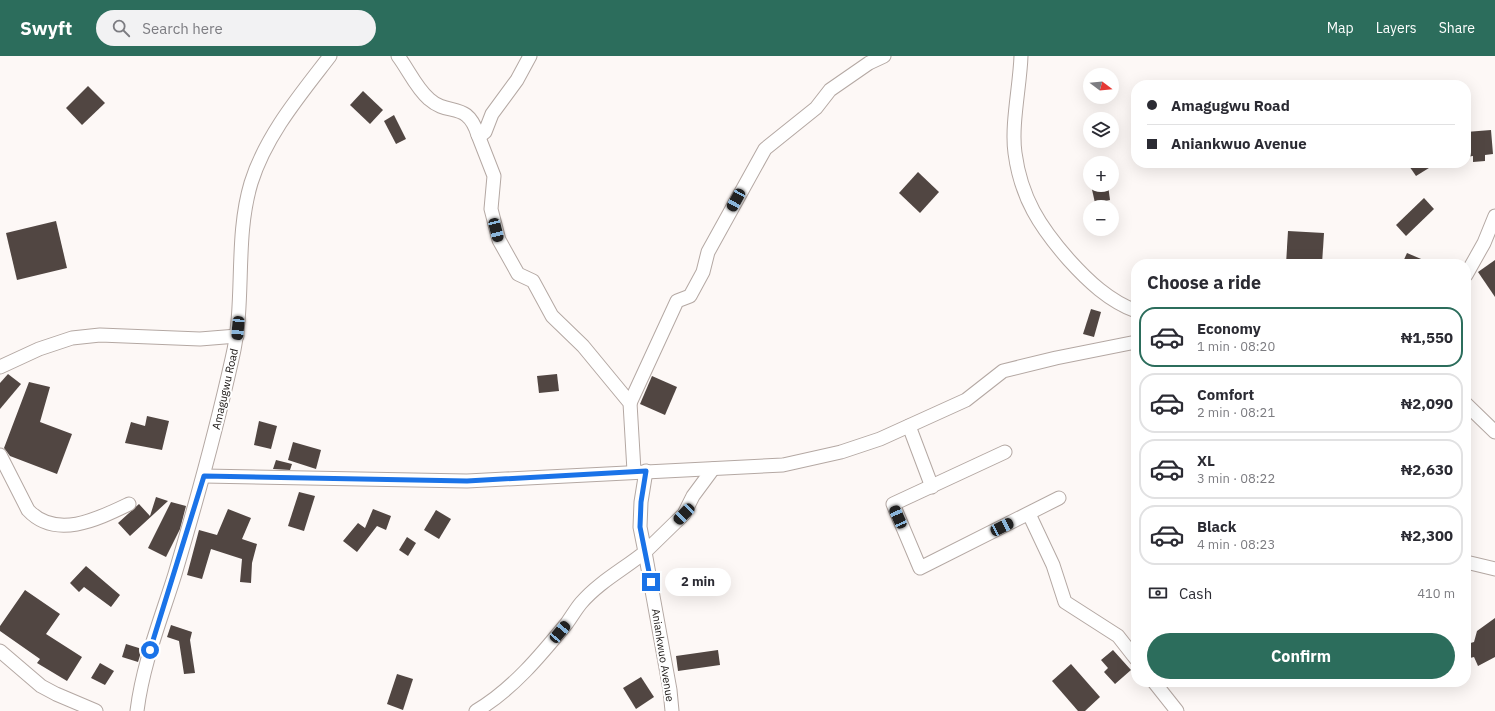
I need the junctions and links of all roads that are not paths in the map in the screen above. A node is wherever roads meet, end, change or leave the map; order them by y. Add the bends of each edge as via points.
1 (330, 56) edge
2 (398, 56) edge
3 (530, 56) edge
4 (884, 56) edge
5 (1021, 56) edge
6 (478, 135) junction
7 (1495, 216) edge
8 (1471, 266) edge
9 (1131, 308) edge
10 (237, 336) junction
11 (1131, 343) edge
12 (0, 367) edge
13 (630, 403) junction
14 (1471, 409) edge
15 (909, 426) junction
16 (1495, 432) edge
17 (1005, 452) dead end
18 (0, 455) edge
19 (713, 470) junction
20 (640, 471) junction
21 (204, 476) junction
22 (932, 487) junction
23 (1059, 498) dead end
24 (129, 504) dead end
25 (1029, 514) junction
26 (645, 552) junction
27 (1471, 563) edge
28 (1495, 569) edge
29 (0, 651) edge
30 (1131, 653) edge
31 (1158, 687) edge
32 (75, 708) edge
33 (96, 711) edge
34 (137, 711) edge
35 (476, 711) edge
36 (672, 711) edge
37 (1177, 711) edge

1 - 10 street, Amagugwu Road via 279,125 262,154 252,182 243,225
2 - 6 street via 427,98 440,106 469,116
3 - 6 street via 518,80 492,114 485,132
4 - 13 street via 869,63 830,90 816,108 765,149 708,252 702,272 690,296 677,301
5 - 9 street via 1015,152 1020,180 1031,209 1049,238 1083,277 1106,295
6 - 13 street via 494,176 491,209 499,240 518,274 533,281 552,316 583,346
7 - 8 street
10 - 12 street via 200,338 100,334 72,338 39,349
10 - 21 street, Amagugwu Road
11 - 15 street via 1003,372 966,400
13 - 20 street, Aniankwuo Avenue
14 - 16 street
15 - 19 street via 880,439 816,459 783,465
15 - 22 street
17 - 22 street
18 - 24 street via 28,510 33,516 50,524 66,526 98,519
19 - 20 street
19 - 26 street via 693,496 684,514
20 - 21 street via 467,481
20 - 26 street, Aniankwuo Avenue via 640,527
21 - 34 street, Amagugwu Road via 156,628
22 - 25 street via 893,504 920,568
23 - 25 street
25 - 30 street via 1053,565 1065,602 1118,636
26 - 35 street via 581,603 515,682 493,702
26 - 36 street, Aniankwuo Avenue
27 - 28 street
29 - 32 street via 41,686
31 - 37 street
32 - 33 street

